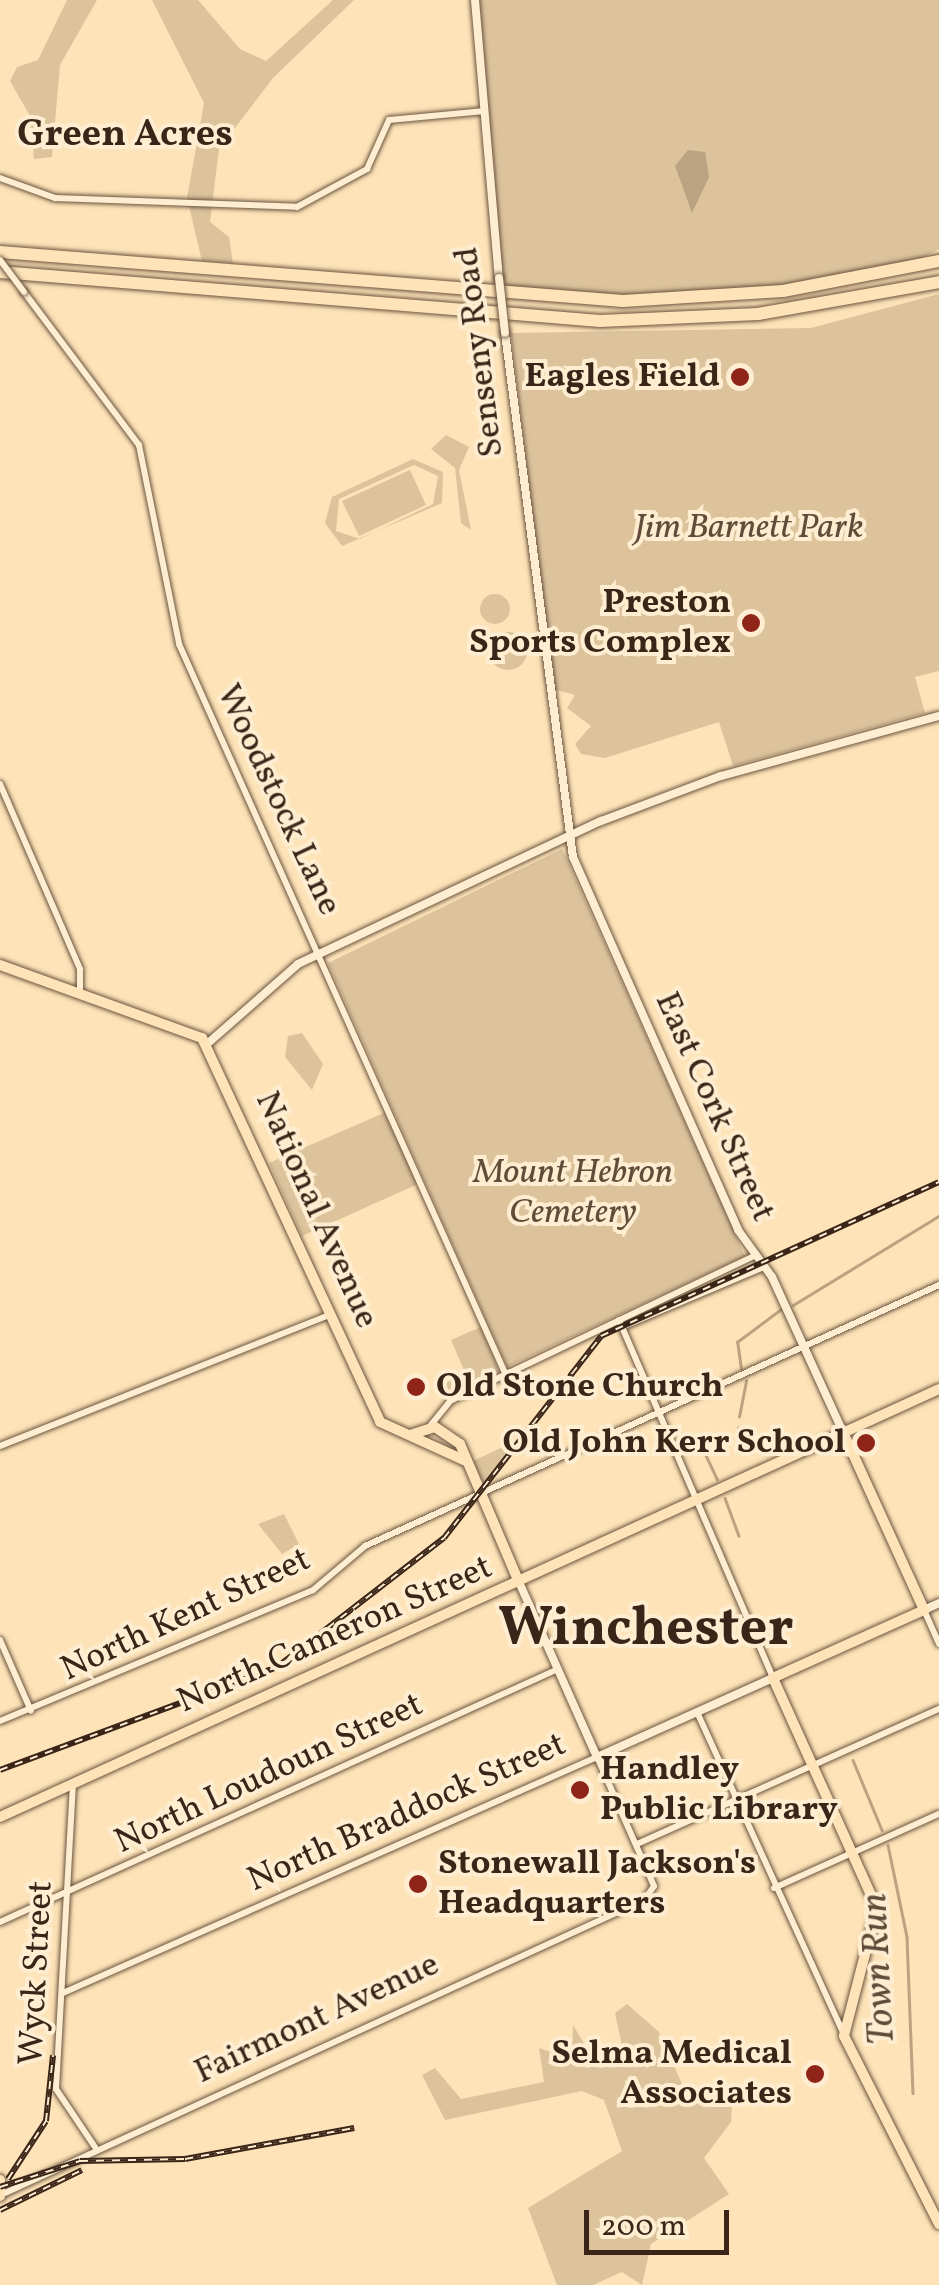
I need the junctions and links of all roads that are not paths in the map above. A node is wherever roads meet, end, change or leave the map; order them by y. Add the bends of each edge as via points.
1 (475, 0) edge
2 (484, 110) junction
3 (0, 178) edge
4 (0, 252) edge
5 (0, 260) edge
6 (939, 261) edge
7 (0, 272) edge
8 (939, 282) edge
9 (549, 697) joint
10 (939, 716) edge
11 (0, 784) edge
12 (568, 837) junction
13 (320, 953) junction
14 (0, 965) edge
15 (79, 992) junction
16 (207, 1044) junction
17 (754, 1256) junction
18 (766, 1267) junction
19 (939, 1285) edge
20 (332, 1314) junction
21 (620, 1324) junction
22 (804, 1347) junction
23 (506, 1375) junction
24 (939, 1389) edge
25 (657, 1414) junction
26 (433, 1432) junction
27 (843, 1432) junction
28 (0, 1446) edge
29 (466, 1461) junction
30 (480, 1494) junction
31 (692, 1501) junction
32 (519, 1582) junction
33 (939, 1604) edge
34 (924, 1610) junction
35 (0, 1640) edge
36 (939, 1644) edge
37 (558, 1669) junction
38 (773, 1678) junction
39 (939, 1708) edge
40 (31, 1711) junction
41 (696, 1712) junction
42 (0, 1721) edge
43 (597, 1757) junction
44 (813, 1765) junction
45 (74, 1784) junction
46 (735, 1800) junction
47 (939, 1814) edge
48 (0, 1818) edge
49 (636, 1844) junction
50 (852, 1853) junction
51 (774, 1888) junction
52 (66, 1894) junction
53 (0, 1922) edge
54 (62, 1993) junction
55 (855, 2008) junction
56 (844, 2036) junction
57 (860, 2066) junction
58 (97, 2150) junction
59 (0, 2180) edge
60 (3, 2195) edge
61 (939, 2224) edge

1 - 2 main road, Senseny Road
2 - 3 street via 388,120 368,169 297,208 56,198
2 - 9 main road, Senseny Road, bridge
4 - 6 highway via 616,301 783,292
5 - 13 street, Woodstock Lane, bridge via 139,445 176,638
7 - 8 highway via 600,321 758,314
9 - 12 main road, East Cork Street
10 - 12 main road via 695,784
11 - 15 street via 80,968
12 - 13 main road
12 - 17 main road, East Cork Street
13 - 16 main road via 264,988
13 - 23 street, Woodstock Lane
14 - 15 main road
15 - 16 main road, National Avenue via 190,1029
16 - 20 main road, National Avenue
17 - 18 main road, East Cork Street
17 - 21 street
18 - 21 street
18 - 22 main road, East Cork Street
19 - 22 street, North Kent Street
20 - 26 main road, National Avenue via 380,1422 408,1436
20 - 28 street
21 - 23 street
21 - 25 street
22 - 25 street, North Kent Street
22 - 27 main road, East Cork Street
23 - 26 street via 438,1413
24 - 27 main road, North Cameron Street
25 - 30 street, North Kent Street
25 - 31 street
26 - 29 main road
26 - 29 main road via 438,1445
27 - 31 main road, North Cameron Street
27 - 34 main road, East Cork Street
29 - 30 main road
30 - 32 main road
30 - 40 street, North Kent Street via 365,1546 313,1590
31 - 32 main road, North Cameron Street
31 - 38 street
32 - 37 main road
32 - 45 main road, North Cameron Street
33 - 34 main road
34 - 36 street
34 - 38 main road
35 - 40 street
37 - 43 main road
37 - 52 street, North Loudoun Street
38 - 41 main road, North Braddock Street
38 - 44 main road
39 - 44 street
40 - 42 street, North Kent Street
41 - 43 main road, North Braddock Street
41 - 46 street
43 - 49 street
43 - 54 street, North Braddock Street
44 - 46 street
44 - 50 main road
45 - 48 main road, North Cameron Street
45 - 52 street, Wyck Street
46 - 49 street
46 - 51 street
47 - 50 street
49 - 58 street, Fairmont Avenue via 654,1890
50 - 51 street
50 - 55 main road via 878,1913
51 - 56 street
52 - 53 street, North Loudoun Street
52 - 54 street, Wyck Street
54 - 58 street, Wyck Street via 56,2089
55 - 56 main road
55 - 57 main road
56 - 57 main road
57 - 61 main road
58 - 60 street, Fairmont Avenue
59 - 60 main road

